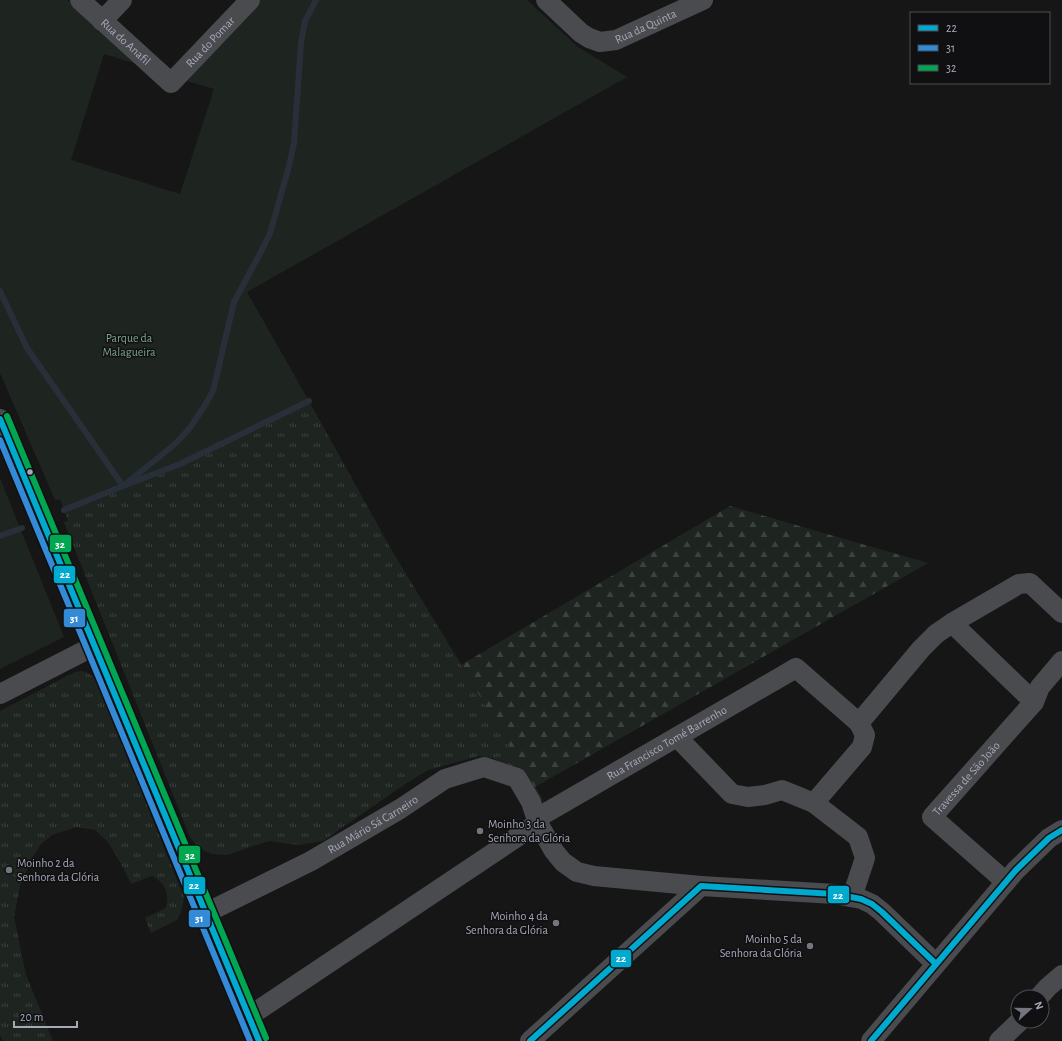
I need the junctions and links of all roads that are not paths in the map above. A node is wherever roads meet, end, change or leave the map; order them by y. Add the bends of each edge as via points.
1 (80, 0) edge
2 (122, 0) edge
3 (250, 0) edge
4 (546, 0) edge
5 (703, 0) edge
6 (102, 21) junction
7 (171, 83) joint
8 (0, 419) edge
9 (1062, 612) edge
10 (952, 623) junction
11 (94, 646) junction
12 (1062, 661) edge
13 (0, 694) edge
14 (1034, 702) junction
15 (859, 723) junction
16 (677, 737) junction
17 (814, 803) junction
18 (536, 814) junction
19 (1062, 830) edge
20 (1006, 882) junction
21 (701, 886) junction
22 (852, 898) junction
23 (206, 913) junction
24 (936, 964) junction
25 (1062, 975) edge
26 (1046, 989) edge
27 (248, 1017) junction
28 (1012, 1029) edge
29 (258, 1041) edge
30 (530, 1041) edge
31 (871, 1041) edge
32 (999, 1041) edge

1 - 6 street, Rua do Anafil
2 - 6 street
3 - 7 street, Rua do Pomar
4 - 5 street, Rua da Quinta via 580,33 600,42 616,40
6 - 7 street, Rua do Anafil
8 - 11 street
9 - 10 street via 1030,584 1019,584
10 - 14 street
10 - 15 street via 921,649
11 - 13 street
11 - 23 street
12 - 14 street, Travessa de São João via 1040,687
14 - 20 street, Travessa de São João via 932,817
15 - 16 street, Rua Francisco Tomé Barrenho via 796,668
15 - 17 street via 865,735 862,747
16 - 17 street via 732,794 748,797 782,790
16 - 18 street, Rua Francisco Tomé Barrenho
17 - 22 street via 858,837 865,858
18 - 21 street, Rua Mário Sá Carneiro via 554,851 576,872
18 - 23 street, Rua Mário Sá Carneiro via 517,778 484,767 445,779 311,862
18 - 27 street, Rua Francisco Tomé Barrenho
19 - 20 street via 1049,838
20 - 24 street
21 - 22 street, Rua Mário Sá Carneiro via 835,894
21 - 30 street
22 - 24 street, Rua Mário Sá Carneiro via 872,904
23 - 27 street
24 - 31 street
25 - 26 street
27 - 29 street
28 - 32 street

